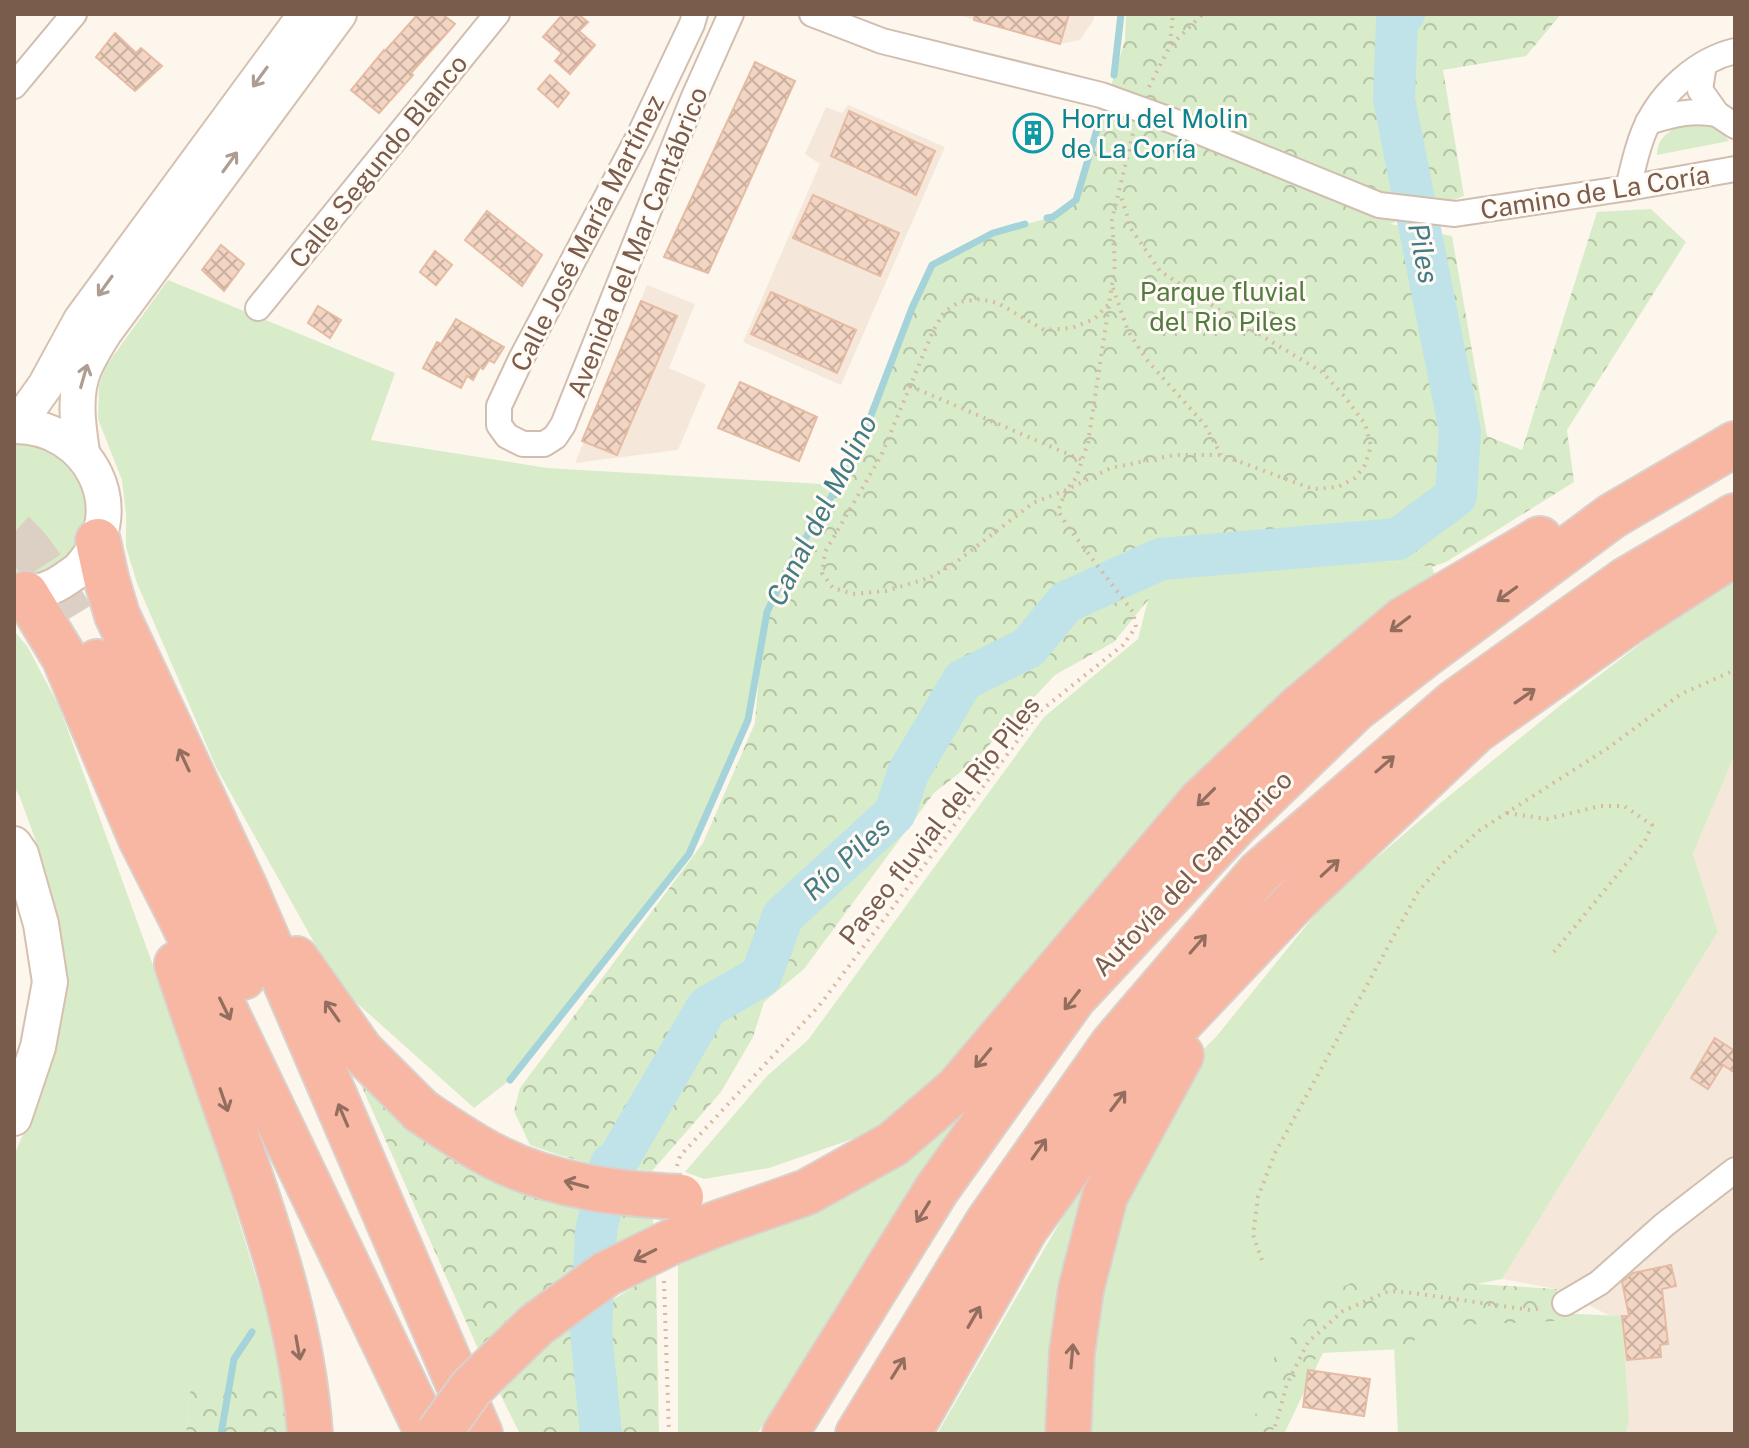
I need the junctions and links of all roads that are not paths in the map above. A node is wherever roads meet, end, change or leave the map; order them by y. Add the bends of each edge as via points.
1 (306, 14) edge
2 (339, 14) edge
3 (497, 14) edge
4 (695, 14) edge
5 (731, 14) edge
6 (812, 14) edge
7 (61, 19) edge
8 (1735, 51) edge
9 (1704, 64) junction
10 (14, 86) edge
11 (1726, 120) edge
12 (1648, 122) junction
13 (1735, 169) edge
14 (1628, 188) junction
15 (258, 308) dead end
16 (15, 426) edge
17 (1735, 433) edge
18 (523, 444) joint
19 (1735, 444) edge
20 (82, 452) junction
21 (1735, 516) edge
22 (98, 541) junction
23 (1735, 553) edge
24 (20, 594) edge
25 (72, 617) tunnel mouth
26 (141, 839) junction
27 (14, 844) edge
28 (245, 888) junction
29 (1297, 899) junction
30 (14, 1118) edge
31 (893, 1144) junction
32 (1735, 1170) edge
33 (358, 1188) junction
34 (1565, 1303) road end
35 (430, 1432) edge
36 (310, 1434) edge
37 (471, 1434) edge
38 (480, 1434) edge
39 (502, 1434) edge
40 (785, 1434) edge
41 (858, 1434) edge
42 (908, 1434) edge
43 (1068, 1434) edge

1 -> 16 main road via 81,320 45,386
20 -> 2 main road via 78,396 83,370 104,333
3 - 15 street, Calle Segundo Blanco
4 - 18 street, Calle José María Martínez via 639,136 499,406 499,425
5 - 18 street, Avenida del Mar Cantábrico via 563,425 544,444
6 - 14 street, Camino de La Coría via 882,41 1101,95 1379,205 1455,214
7 - 10 street
8 - 9 street
9 - 11 street via 1700,90
9 - 12 street via 1673,87
11 - 12 street via 1700,110
12 - 14 street
13 - 14 street, Camino de La Coría
16 - 20 main road via 42,428
17 -> 31 highway via 1673,461 1403,620 1200,802 957,1089
19 -> 40 highway, Autovía del Cantábrico via 1612,516 1426,654 1355,709 1235,825 1074,997 937,1189
20 - 22 main road via 103,497
41 -> 21 highway, Autovía del Cantábrico via 988,1222 1113,1044 1259,873 1454,703 1626,580
22 - 24 main road via 81,567 56,586
28 -> 22 highway via 117,615
29 -> 23 highway via 1475,731
24 - 26 highway via 64,657
25 - 33 highway
26 -> 35 highway
26 -> 36 highway via 161,920 265,1218 293,1318
27 - 30 main road via 41,924 50,982 38,1047
31 -> 28 highway, bridge via 745,1194 678,1184 639,1195 597,1190 496,1158 421,1111 361,1051
33 -> 28 highway
42 -> 29 highway via 1025,1229 1104,1119 1169,1034
43 -> 29 highway via 1081,1289 1105,1196 1196,1029
31 -> 35 highway, bridge via 807,1192 669,1243 606,1274 536,1325
32 - 34 street via 1599,1283
33 - 35 highway
33 - 37 highway
33 - 38 highway
33 - 39 highway

